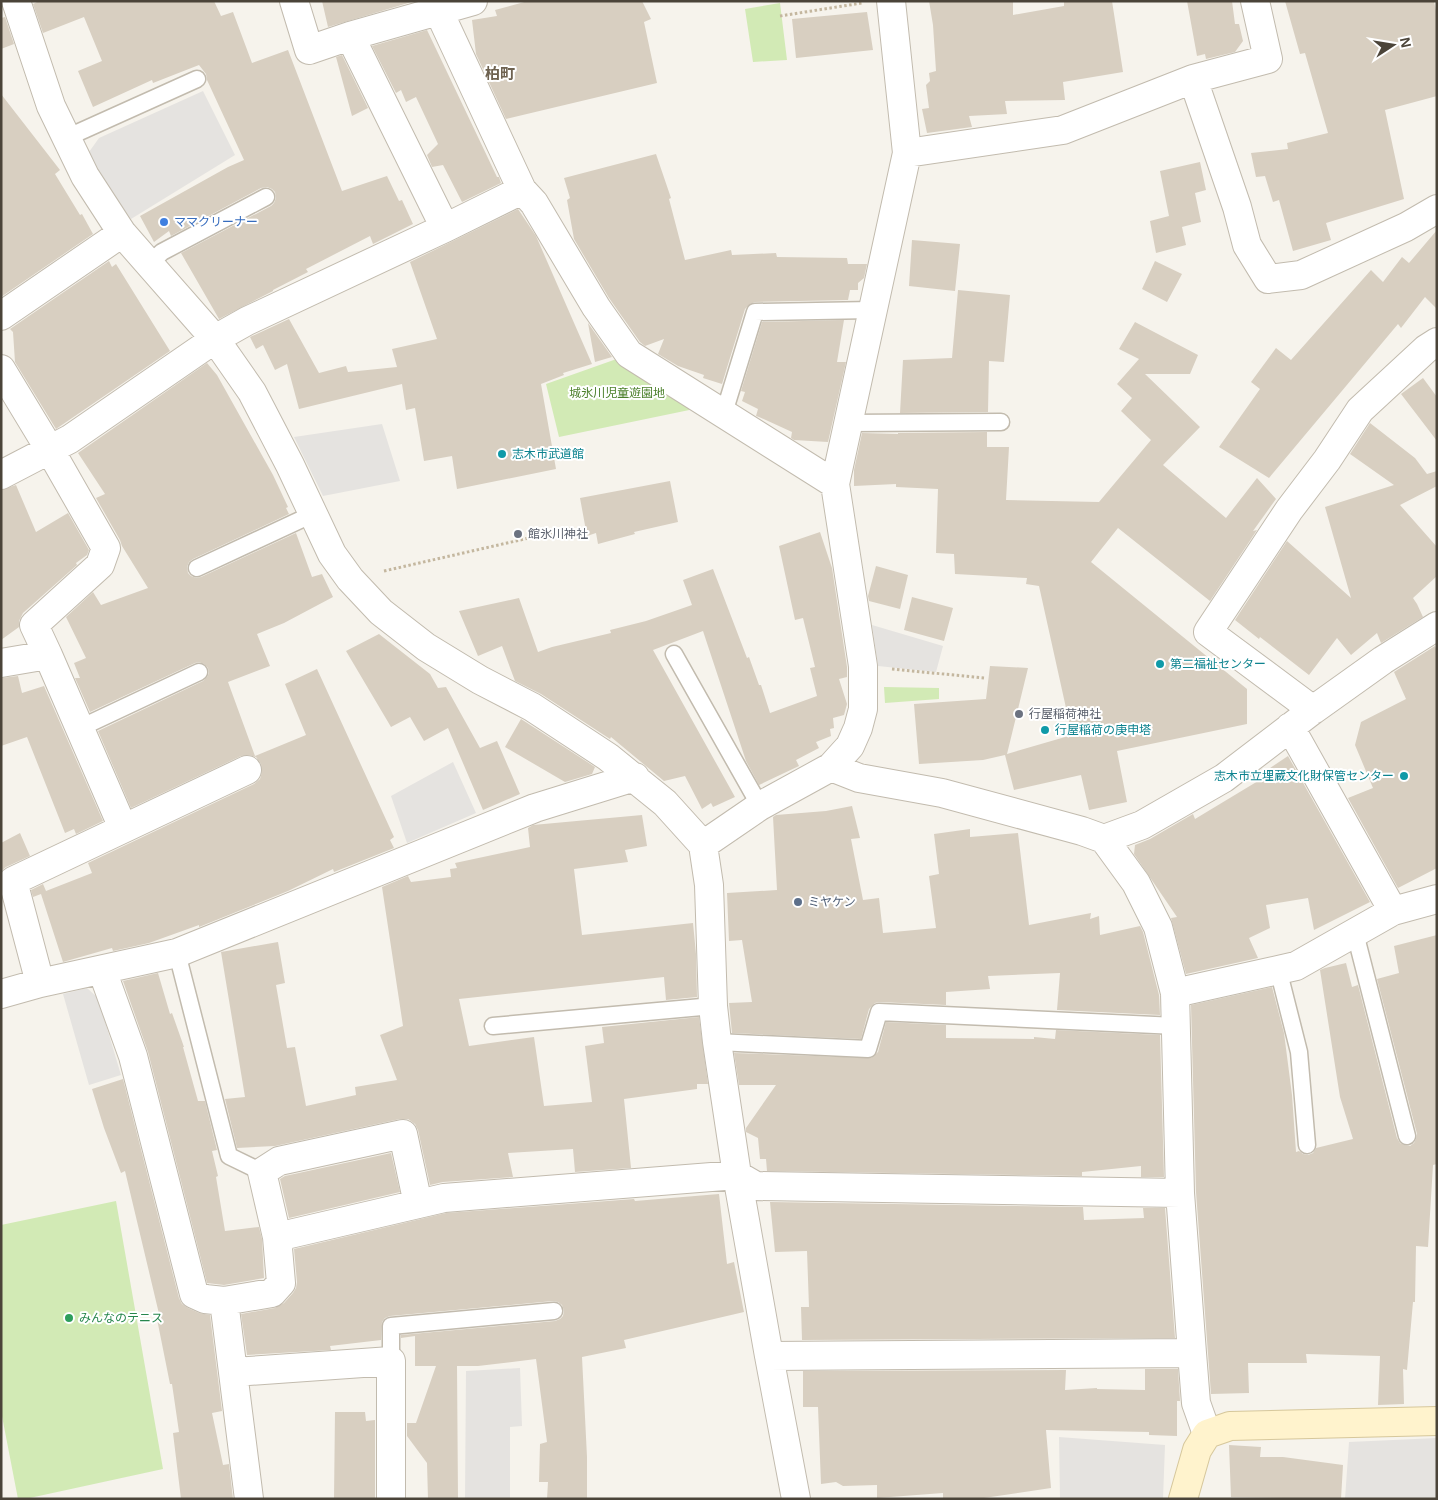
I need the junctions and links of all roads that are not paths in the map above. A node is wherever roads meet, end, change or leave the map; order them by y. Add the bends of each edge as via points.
1 (16, 1) edge
2 (294, 1) edge
3 (473, 1) edge
4 (892, 1) edge
5 (1255, 1) edge
6 (436, 6) edge
7 (350, 36) junction
8 (197, 79) dead end
9 (1193, 79) junction
10 (66, 138) junction
11 (907, 153) junction
12 (522, 190) junction
13 (266, 197) dead end
14 (1437, 208) edge
15 (445, 228) junction
16 (122, 233) junction
17 (150, 263) junction
18 (872, 310) junction
19 (1, 316) edge
20 (215, 339) junction
21 (1437, 342) edge
22 (1, 369) edge
23 (724, 413) junction
24 (1001, 422) dead end
25 (848, 423) junction
26 (50, 450) junction
27 (1, 475) edge
28 (834, 484) junction
29 (313, 514) junction
30 (196, 568) dead end
31 (1437, 626) edge
32 (674, 654) dead end
33 (48, 655) junction
34 (1, 663) edge
35 (199, 672) dead end
36 (1313, 710) junction
37 (1290, 727) junction
38 (80, 728) junction
39 (831, 767) junction
40 (246, 770) dead end
41 (634, 777) junction
42 (760, 806) junction
43 (123, 828) junction
44 (1104, 840) junction
45 (703, 845) junction
46 (1437, 899) edge
47 (1393, 911) junction
48 (1355, 933) junction
49 (177, 954) junction
50 (1278, 969) junction
51 (102, 970) junction
52 (40, 983) junction
53 (1175, 993) junction
54 (1, 994) edge
55 (713, 1006) junction
56 (493, 1026) dead end
57 (1176, 1026) junction
58 (717, 1042) junction
59 (1407, 1136) dead end
60 (1306, 1145) dead end
61 (262, 1172) junction
62 (737, 1175) junction
63 (1180, 1194) junction
64 (418, 1204) junction
65 (277, 1237) junction
66 (224, 1301) junction
67 (554, 1311) dead end
68 (1192, 1353) junction
69 (769, 1356) junction
70 (391, 1361) junction
71 (234, 1372) junction
72 (1437, 1421) edge
73 (1207, 1434) junction
74 (249, 1499) edge
75 (391, 1499) edge
76 (796, 1499) edge
77 (1183, 1499) edge

1 - 10 street via 51,106
2 - 7 street via 309,50
3 - 6 street
4 - 11 street
5 - 9 street via 1268,59
6 - 7 street
6 - 12 street
7 - 15 street
8 - 10 lane
9 - 11 street via 1063,130
9 - 14 street via 1247,245 1268,279 1301,275 1406,227
10 - 16 street via 85,176
11 - 18 street
12 - 15 street
12 - 23 street via 534,203 596,308 629,354
13 - 17 lane via 162,252
15 - 20 street via 247,320
16 - 17 street
16 - 19 street
17 - 20 street
18 - 23 lane via 755,312
18 - 25 street
20 - 26 street
20 - 29 street via 252,392
21 - 36 street via 1426,348 1360,410 1208,632
22 - 26 street
23 - 28 street
24 - 25 lane
25 - 28 street
26 - 27 street
26 - 33 street via 106,548 100,565 34,625
28 - 39 street via 863,666 863,710 850,746
29 - 30 lane
29 - 41 street via 332,554 381,612 426,647 532,707
31 - 36 street
32 - 42 lane
33 - 34 street
33 - 38 street
35 - 38 lane
36 - 37 street
37 - 44 street via 1224,778 1142,825
37 - 47 street
38 - 43 street
39 - 42 street
39 - 44 street via 859,778 942,793 1082,831
40 - 43 street
41 - 45 street via 665,803
41 - 49 street via 535,808
42 - 45 street
43 - 52 street via 13,881
44 - 53 street via 1136,883 1158,927
45 - 55 street via 709,885
46 - 47 street
47 - 48 street
48 - 50 street via 1296,966
48 - 59 lane
49 - 51 street
49 - 61 lane via 229,1156
50 - 53 street
50 - 60 lane via 1299,1052
51 - 52 street
51 - 66 street via 132,1056 194,1294
52 - 54 street
53 - 57 street
55 - 56 lane
55 - 58 street
57 - 58 lane via 879,1012 868,1049
57 - 63 street
58 - 62 street
61 - 64 street via 279,1161 403,1134
61 - 65 street
62 - 63 street via 756,1186
62 - 64 street via 444,1198
62 - 69 street
63 - 68 street
64 - 65 street
65 - 66 street via 281,1283 272,1294
66 - 71 street
67 - 70 lane via 391,1326
68 - 69 street
68 - 73 street via 1196,1403
69 - 76 street
70 - 71 street
70 - 75 street
71 - 74 street
72 - 73 street via 1230,1426
73 - 77 street via 1197,1450

